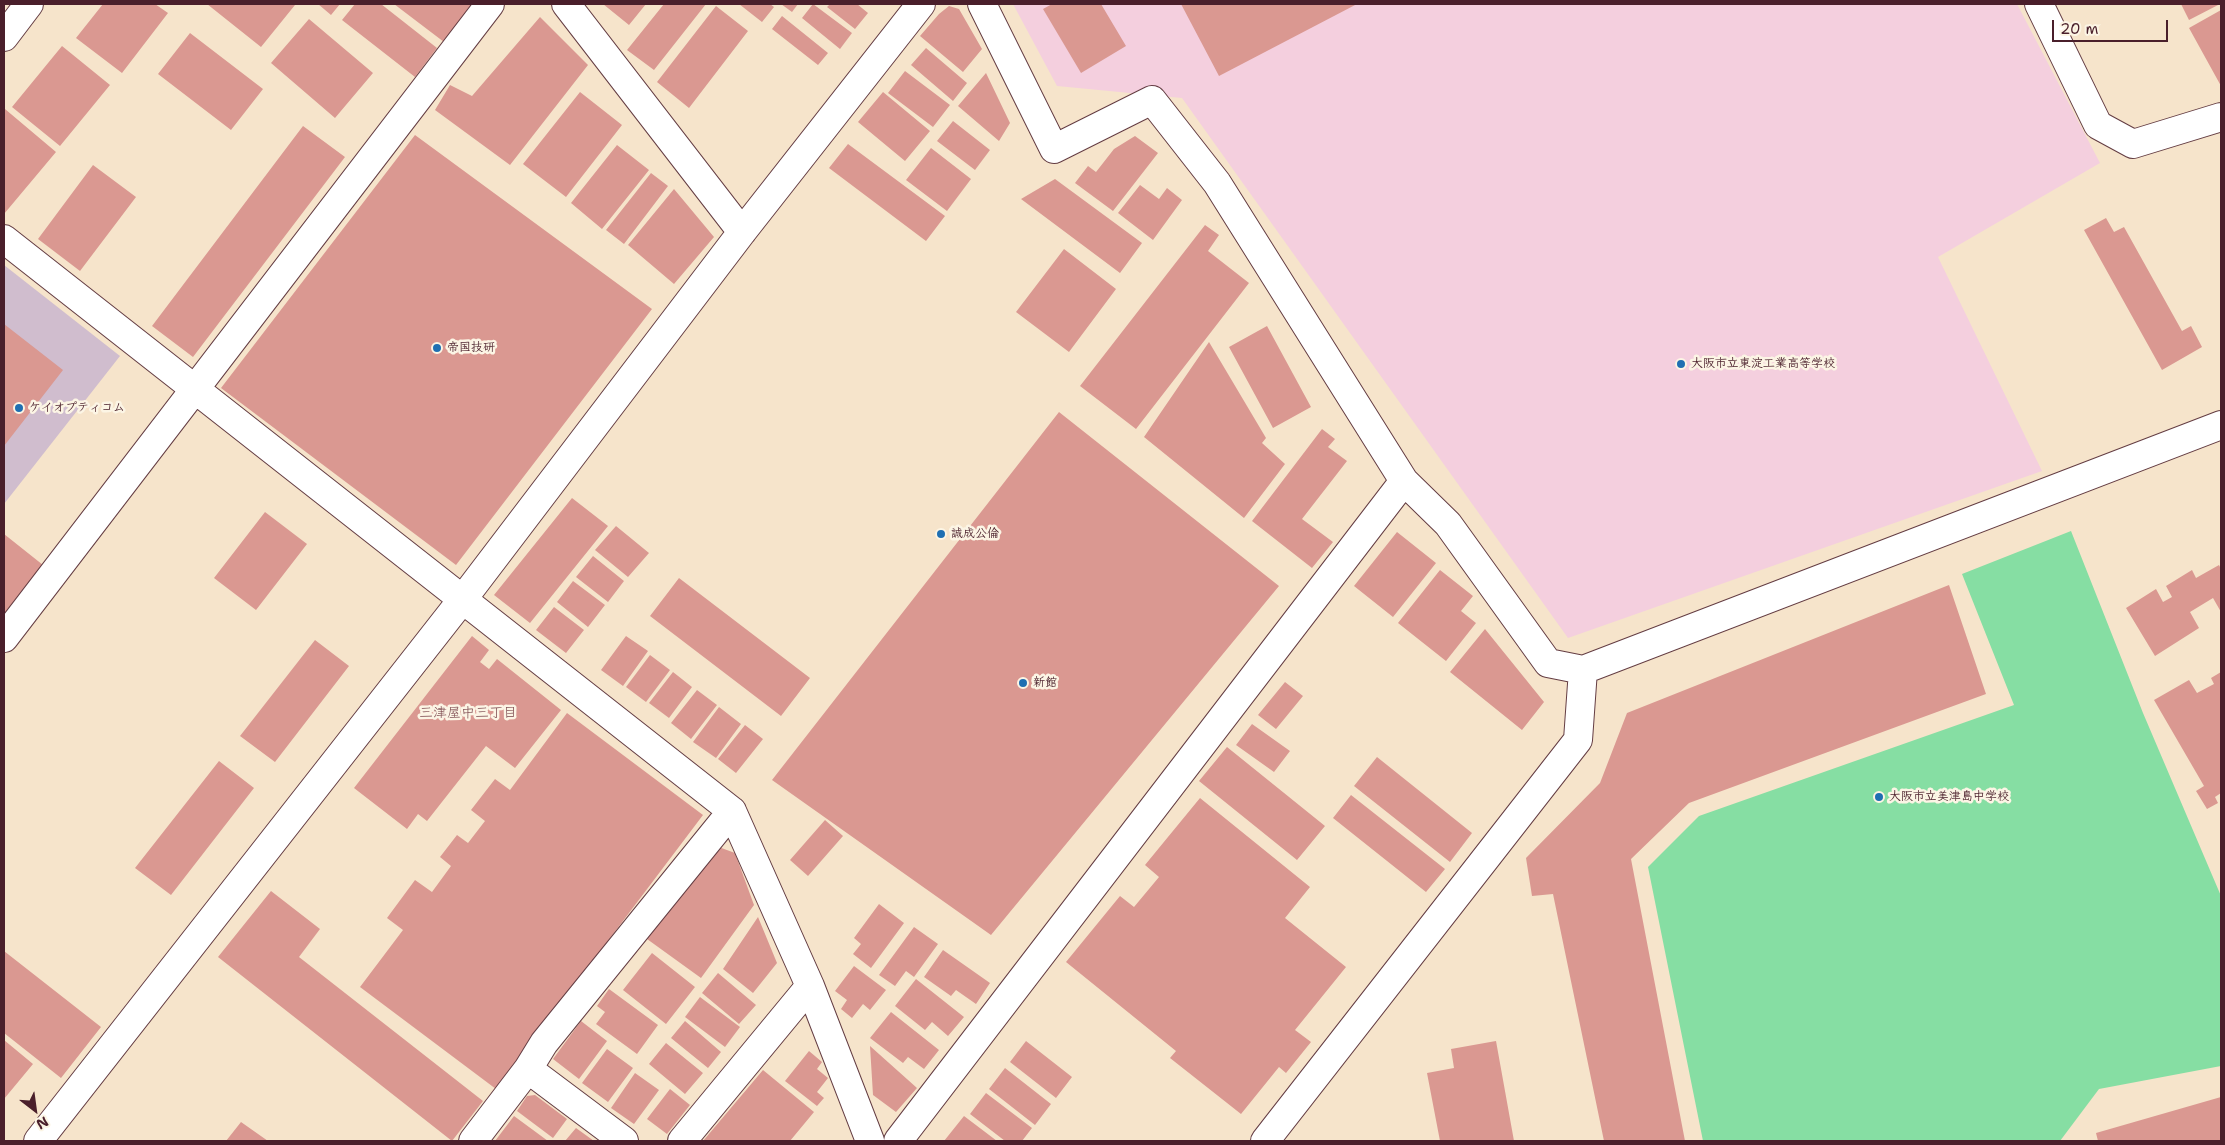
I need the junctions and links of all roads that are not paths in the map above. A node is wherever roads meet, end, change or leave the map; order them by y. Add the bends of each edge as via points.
1 (29, 4) edge
2 (490, 4) edge
3 (566, 4) edge
4 (921, 4) edge
5 (982, 4) edge
6 (2039, 4) edge
7 (4, 37) edge
8 (2221, 117) edge
9 (742, 232) junction
10 (4, 239) edge
11 (195, 389) junction
12 (2221, 425) edge
13 (1404, 481) junction
14 (462, 600) junction
15 (4, 638) edge
16 (1583, 670) junction
17 (732, 811) junction
18 (810, 986) junction
19 (528, 1069) junction
20 (38, 1141) edge
21 (473, 1141) edge
22 (624, 1141) edge
23 (682, 1141) edge
24 (870, 1141) edge
25 (898, 1141) edge
26 (1265, 1141) edge

1 - 7 street
2 - 11 street
3 - 9 street
4 - 9 street
5 - 13 street via 1054,149 1152,100 1217,183
6 - 8 street via 2098,125 2134,144
9 - 14 street
10 - 11 street
11 - 14 street
11 - 15 street
12 - 16 street
13 - 16 street via 1448,524 1548,663
13 - 25 street
14 - 17 street
14 - 20 street
16 - 26 street via 1578,740
17 - 18 street
17 - 19 street via 544,1043
18 - 23 street
18 - 24 street
19 - 21 street
19 - 22 street

